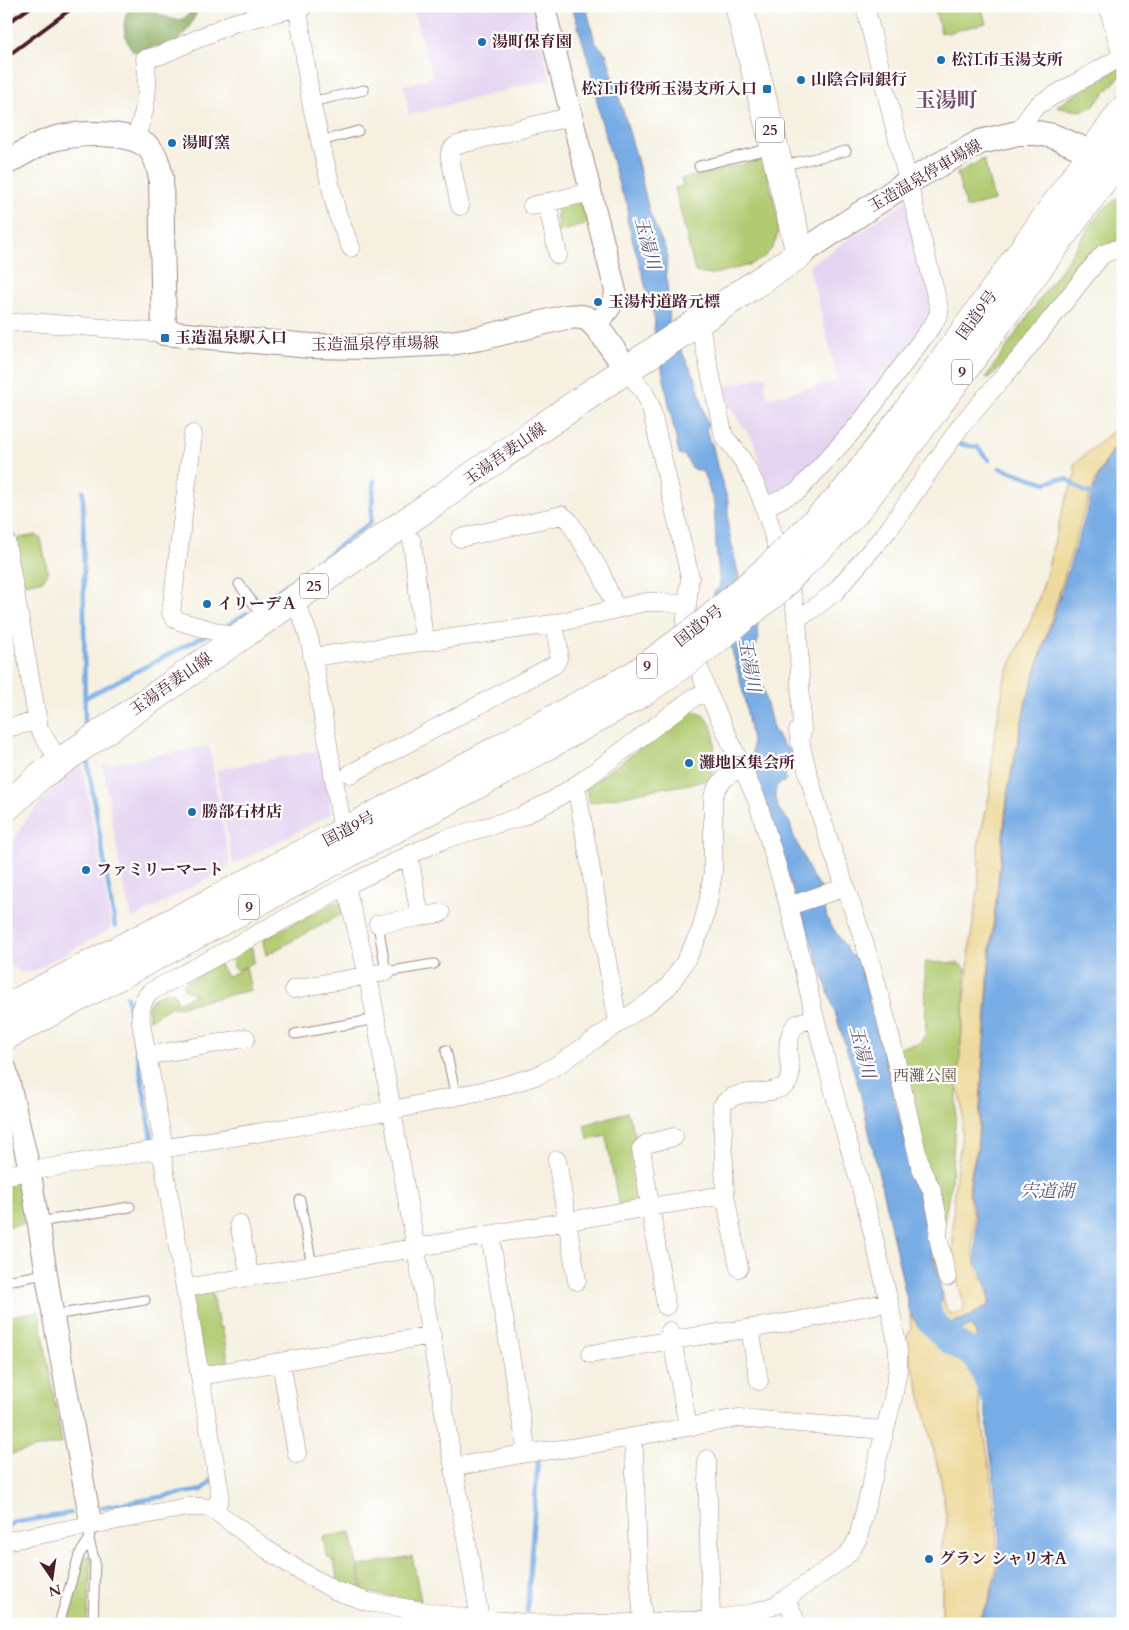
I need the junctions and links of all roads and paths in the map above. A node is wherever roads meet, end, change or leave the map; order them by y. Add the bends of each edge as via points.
1 (544, 6) edge
2 (738, 6) edge
3 (864, 6) edge
4 (1108, 6) edge
5 (301, 7) edge
6 (1122, 57) edge
7 (364, 90) dead end
8 (311, 102) junction
9 (1123, 110) edge
10 (572, 116) junction
11 (358, 131) dead end
12 (1018, 132) junction
13 (134, 140) junction
14 (321, 141) junction
15 (846, 151) dead end
16 (1091, 152) junction
17 (776, 157) junction
18 (1120, 161) edge
19 (6, 163) edge
20 (699, 166) dead end
21 (908, 182) junction
22 (592, 192) junction
23 (460, 206) dead end
24 (1123, 247) edge
25 (351, 248) dead end
26 (800, 254) junction
27 (558, 255) dead end
28 (6, 323) edge
29 (695, 323) junction
30 (595, 325) junction
31 (164, 333) junction
32 (635, 364) junction
33 (192, 434) dead end
34 (765, 507) junction
35 (460, 538) dead end
36 (6, 541) edge
37 (412, 541) dead end
38 (793, 559) junction
39 (239, 584) dead end
40 (293, 601) junction
41 (687, 606) junction
42 (616, 609) junction
43 (796, 618) junction
44 (265, 620) junction
45 (553, 624) junction
46 (238, 638) junction
47 (424, 641) junction
48 (312, 657) junction
49 (707, 692) junction
50 (38, 721) junction
51 (6, 728) edge
52 (60, 762) junction
53 (488, 767) junction
54 (741, 767) junction
55 (350, 774) dead end
56 (576, 786) junction
57 (6, 808) edge
58 (345, 832) junction
59 (409, 855) junction
60 (346, 886) junction
61 (845, 888) junction
62 (792, 905) junction
63 (441, 913) dead end
64 (420, 916) junction
65 (378, 924) joint
66 (434, 964) dead end
67 (386, 972) junction
68 (368, 976) junction
69 (294, 989) dead end
70 (6, 1008) edge
71 (815, 1018) junction
72 (376, 1019) junction
73 (618, 1024) junction
74 (295, 1034) dead end
75 (6, 1036) edge
76 (246, 1038) dead end
77 (446, 1050) dead end
78 (146, 1056) junction
79 (6, 1069) edge
80 (456, 1097) junction
81 (393, 1110) junction
82 (12, 1122) edge
83 (674, 1138) dead end
84 (162, 1148) junction
85 (556, 1160) dead end
86 (30, 1171) junction
87 (6, 1175) edge
88 (725, 1195) junction
89 (300, 1200) dead end
90 (130, 1207) dead end
91 (649, 1207) junction
92 (567, 1221) junction
93 (38, 1223) junction
94 (239, 1224) dead end
95 (490, 1235) junction
96 (417, 1247) junction
97 (312, 1266) junction
98 (739, 1268) dead end
99 (46, 1274) junction
100 (250, 1277) junction
101 (948, 1277) dead end
102 (6, 1281) edge
103 (578, 1281) dead end
104 (185, 1288) junction
105 (145, 1300) dead end
106 (889, 1302) junction
107 (666, 1306) dead end
108 (53, 1315) junction
109 (750, 1329) junction
110 (432, 1335) junction
111 (671, 1335) junction
112 (591, 1354) dead end
113 (281, 1362) junction
114 (201, 1376) junction
115 (759, 1381) dead end
116 (688, 1427) junction
117 (885, 1430) junction
118 (634, 1450) dead end
119 (527, 1453) junction
120 (297, 1454) dead end
121 (708, 1460) dead end
122 (455, 1467) junction
123 (213, 1510) junction
124 (90, 1532) junction
125 (6, 1541) edge
126 (781, 1602) junction
127 (428, 1618) edge
128 (480, 1619) junction
129 (711, 1620) junction
130 (643, 1622) junction
131 (564, 1623) edge
132 (59, 1624) edge
133 (93, 1624) edge
134 (797, 1624) edge

1 - 10 street
2 - 17 main road, 25
3 - 21 street
4 - 6 street
5 - 8 street
5 - 13 street via 233,23 145,59 146,100 142,124
6 - 12 street via 1039,104
7 - 8 lane
8 - 14 street
9 - 16 main road, 国道9号 / 9
10 - 22 street
10 - 23 street via 454,147 450,158
11 - 14 lane
12 - 16 main road, 玉造温泉停車場線 via 1054,136
12 - 21 main road, 玉造温泉停車場線 via 980,142
13 - 19 main road via 91,134 67,136 46,141
13 - 31 main road via 152,150 161,178
14 - 25 street via 337,213
15 - 17 lane
16 - 18 main road, 玉造温泉停車場線
16 - 38 main road, 国道9号 / 9 via 906,413
17 - 20 lane
17 - 26 main road, 25
18 - 38 main road, 国道9号 / 9 via 919,431 853,514
21 - 26 main road, 玉造温泉停車場線
21 - 34 street via 939,308 937,319 860,424 798,490
22 - 27 street via 540,204
22 - 30 street via 616,293 613,303
24 - 43 street via 1103,254 1096,261 962,424 888,529 835,592
26 - 29 main road, 玉湯吾妻山線 / 25
28 - 31 street via 31,322
29 - 32 main road, 玉湯吾妻山線 / 25
29 - 34 street via 724,437 736,449
30 - 31 main road, 玉造温泉停車場線 via 585,318 571,317 451,343 368,347 310,346
30 - 32 main road
32 - 40 main road, 玉湯吾妻山線 / 25
32 - 41 street via 650,404 690,577
33 - 46 street via 171,613 179,621
34 - 43 street
35 - 42 street via 562,515 600,571
36 - 50 street
37 - 47 street
38 - 53 main road, 国道9号 / 9, bridge via 771,566 705,623 636,674
39 - 44 lane
40 - 44 main road, 玉湯吾妻山線 / 25
40 - 48 street via 304,620
41 - 42 street via 655,602
41 - 49 street via 685,627
42 - 45 street
43 - 61 street via 802,730 799,737
44 - 46 main road, 玉湯吾妻山線 / 25
45 - 47 street
45 - 55 street via 559,656 557,663
46 - 52 main road, 玉湯吾妻山線 / 25
47 - 48 street
48 - 58 street
49 - 54 street
49 - 56 street via 693,698
50 - 51 street
50 - 52 street via 39,729
52 - 57 main road, 玉湯吾妻山線 / 25
53 - 58 main road, 国道9号 / 9
53 - 75 main road, 国道9号 / 9
54 - 62 street via 757,800
54 - 73 street via 716,788 712,886 701,930 668,987
56 - 59 street via 520,817 445,839
56 - 73 street
58 - 70 main road, 国道9号 / 9
59 - 60 street
59 - 64 street
60 - 68 street
60 - 78 street via 150,992 140,1010
61 - 62 street
61 - 101 street via 877,984 920,1169 932,1190 939,1223 938,1237
62 - 71 street
63 - 64 street
64 - 65 street
65 - 67 lane
66 - 67 lane
67 - 68 street
68 - 69 street
68 - 72 street
71 - 88 street via 799,1023 790,1036 788,1084 779,1089 729,1098 722,1106
71 - 106 street
72 - 74 lane
72 - 81 street
73 - 80 street via 539,1075
76 - 78 street
77 - 80 lane
78 - 84 street
79 - 82 street
80 - 81 street
81 - 84 street
81 - 96 street
82 - 86 street
83 - 91 street via 646,1144 641,1149
84 - 86 street
84 - 104 street
85 - 92 street
86 - 87 street
86 - 93 street
88 - 91 street
88 - 98 street
89 - 97 lane
90 - 93 lane
91 - 92 street
91 - 107 street
92 - 95 street
92 - 103 street
93 - 99 street
94 - 100 street
95 - 96 street
95 - 119 street
96 - 97 street
96 - 110 street
97 - 100 street
99 - 102 lane
99 - 108 street
100 - 104 street
104 - 114 street
105 - 108 lane
106 - 109 street
106 - 117 street via 898,1368
108 - 124 street
109 - 111 street
109 - 115 street
110 - 113 street
110 - 122 street
111 - 112 street
111 - 116 street
113 - 114 street
113 - 120 street
114 - 123 street via 220,1493
116 - 117 street via 738,1418
116 - 119 street
117 - 126 street via 858,1538 852,1549
118 - 130 street
119 - 122 street
121 - 129 street
122 - 128 street
123 - 124 street via 187,1507
123 - 127 street via 266,1549 334,1590
124 - 125 street
124 - 132 lane via 79,1555
124 - 133 lane via 95,1562
126 - 129 street via 753,1613
126 - 134 street via 790,1607
127 - 128 street
128 - 131 street
129 - 130 street
130 - 131 street

